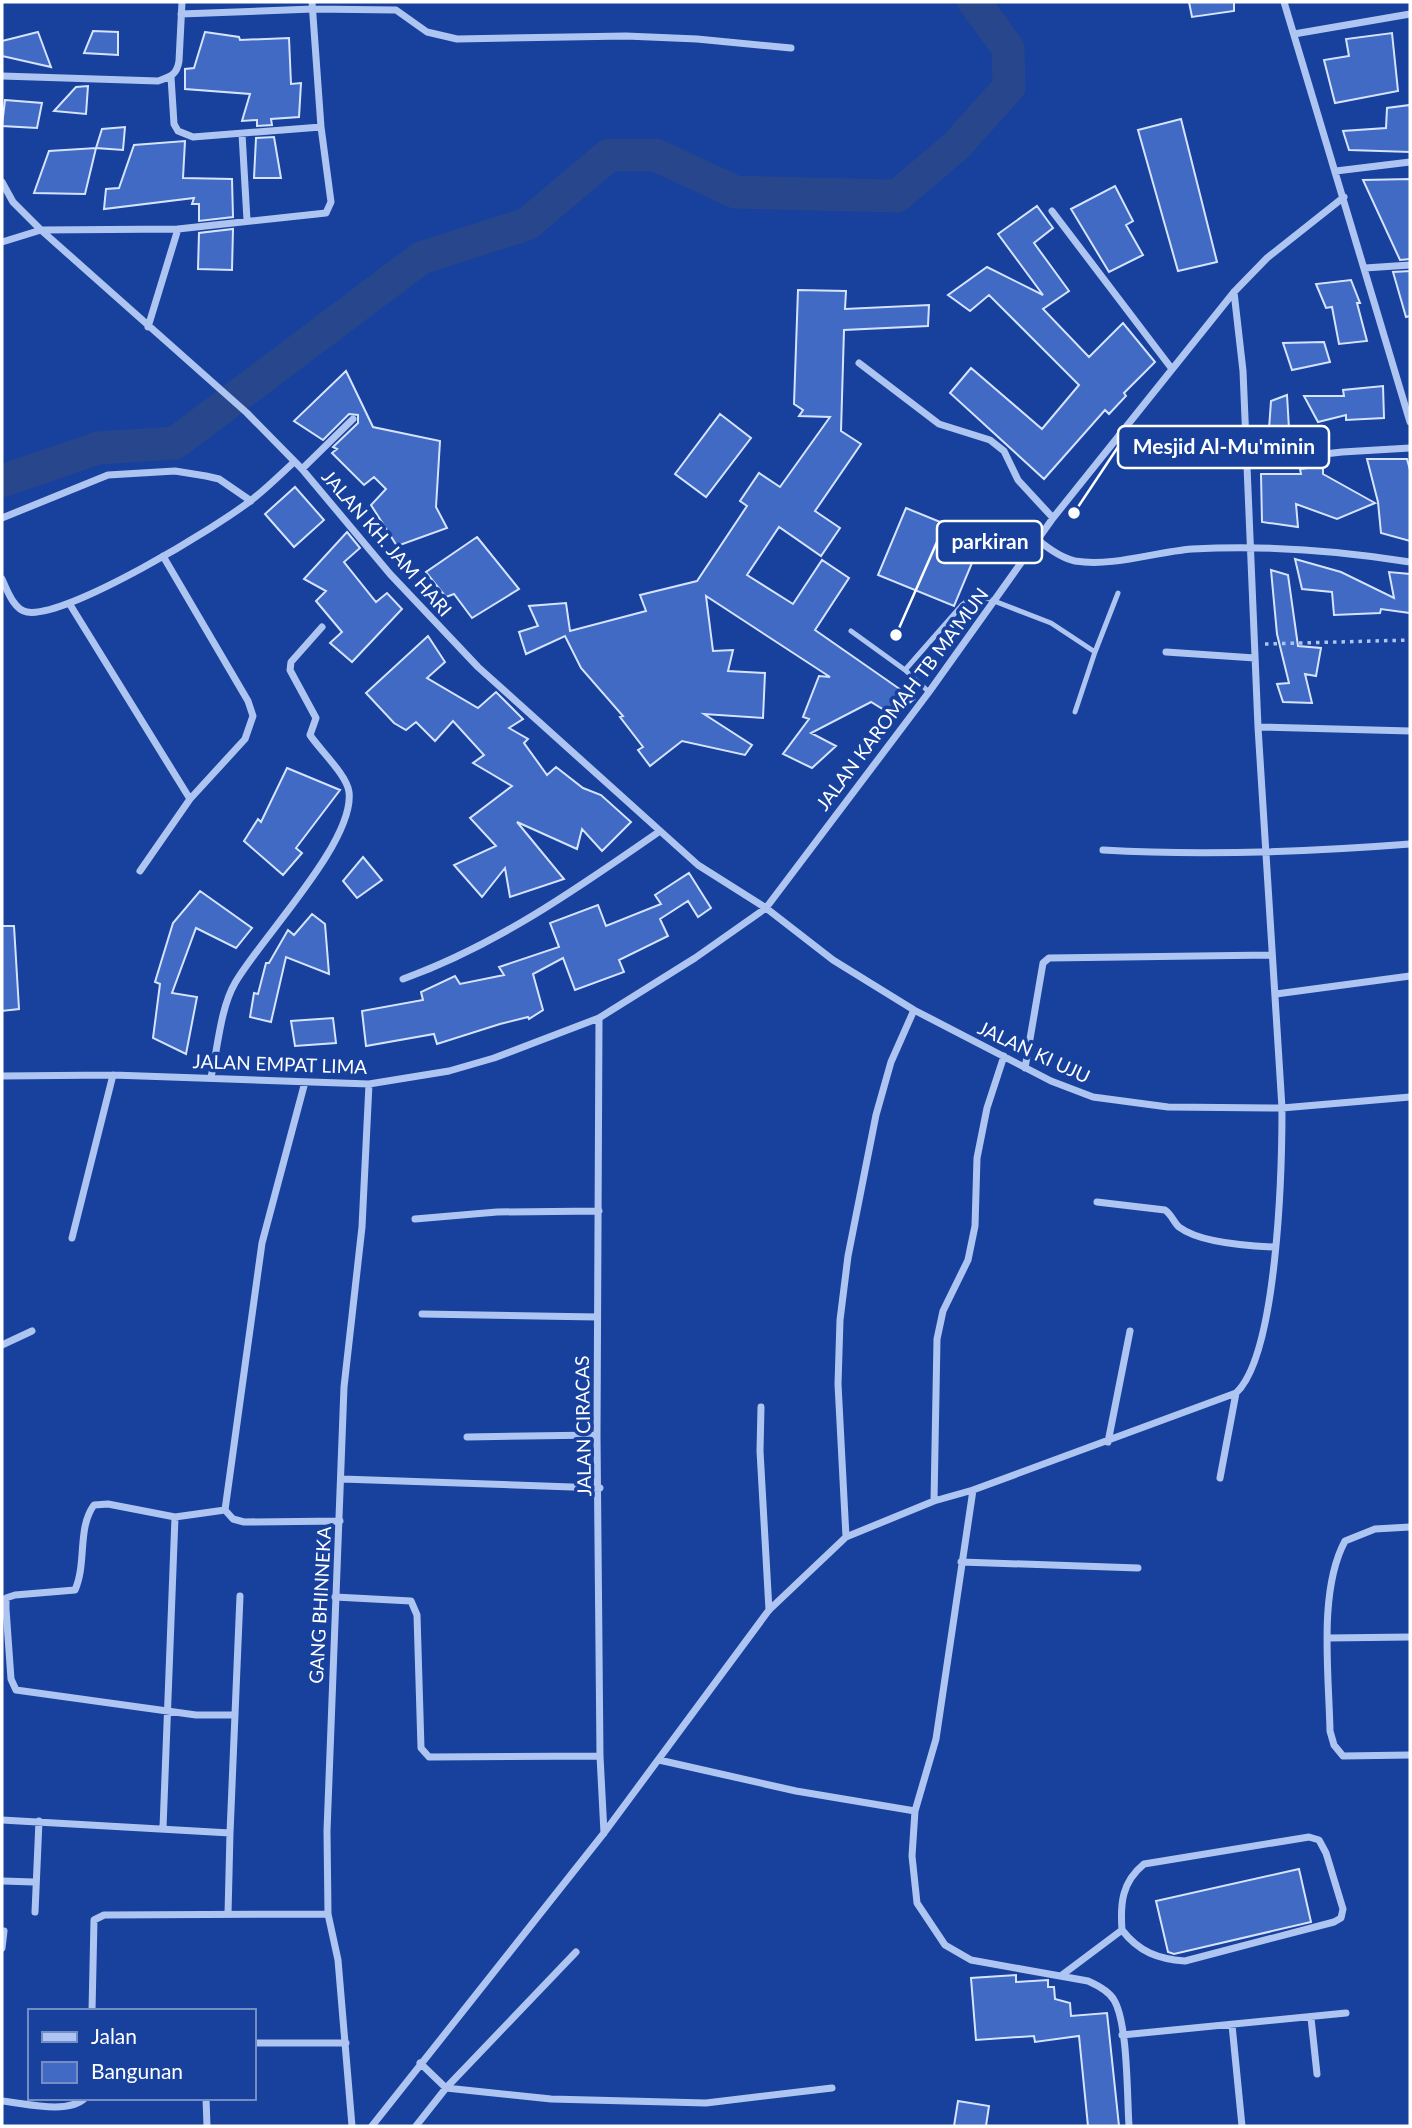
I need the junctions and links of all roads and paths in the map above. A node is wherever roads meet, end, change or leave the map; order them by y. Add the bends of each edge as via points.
1 (182, 2) edge
2 (1284, 2) edge
3 (312, 5) edge
4 (181, 14) junction
5 (1410, 14) edge
6 (1294, 34) junction
7 (791, 48) dead end
8 (2, 76) edge
9 (171, 77) junction
10 (321, 127) junction
11 (242, 134) junction
12 (1410, 162) edge
13 (1336, 171) junction
14 (2, 181) edge
15 (1343, 197) junction
16 (1052, 211) dead end
17 (247, 220) junction
18 (178, 229) junction
19 (41, 230) junction
20 (2, 242) edge
21 (1410, 265) edge
22 (1365, 268) junction
23 (1234, 292) junction
24 (148, 327) junction
25 (859, 363) dead end
26 (1172, 369) junction
27 (353, 419) dead end
28 (1410, 422) edge
29 (1410, 448) edge
30 (294, 462) junction
31 (1247, 463) junction
32 (302, 469) junction
33 (251, 501) junction
34 (2, 518) edge
35 (1053, 518) junction
36 (1038, 540) junction
37 (1250, 546) junction
38 (163, 556) junction
39 (1410, 562) edge
40 (2, 579) edge
41 (1118, 593) dead end
42 (996, 600) junction
43 (69, 603) junction
44 (322, 627) dead end
45 (851, 631) dead end
46 (1410, 640) edge
47 (1253, 644) junction
48 (1095, 652) junction
49 (1166, 652) dead end
50 (1255, 659) junction
51 (905, 670) junction
52 (929, 692) junction
53 (1075, 712) dead end
54 (1258, 727) junction
55 (1410, 730) edge
56 (190, 799) junction
57 (660, 831) junction
58 (1410, 844) edge
59 (1103, 850) dead end
60 (1265, 854) junction
61 (140, 871) dead end
62 (766, 908) junction
63 (1270, 955) junction
64 (1410, 976) edge
65 (403, 979) dead end
66 (1276, 994) junction
67 (914, 1010) junction
68 (599, 1018) junction
69 (1004, 1056) junction
70 (1025, 1068) junction
71 (113, 1074) junction
72 (2, 1076) edge
73 (211, 1077) junction
74 (306, 1082) junction
75 (369, 1084) junction
76 (1410, 1097) edge
77 (1282, 1108) junction
78 (1097, 1202) dead end
79 (599, 1211) junction
80 (415, 1219) dead end
81 (72, 1238) dead end
82 (1274, 1247) junction
83 (422, 1314) dead end
84 (597, 1317) junction
85 (32, 1331) dead end
86 (1130, 1331) dead end
87 (2, 1345) edge
88 (1236, 1393) junction
89 (761, 1407) dead end
90 (597, 1435) junction
91 (467, 1437) dead end
92 (1108, 1442) junction
93 (1220, 1478) dead end
94 (342, 1479) junction
95 (600, 1488) junction
96 (973, 1490) junction
97 (934, 1501) junction
98 (225, 1510) junction
99 (175, 1517) junction
100 (340, 1521) junction
101 (1410, 1527) edge
102 (846, 1537) junction
103 (961, 1562) junction
104 (1138, 1568) dead end
105 (240, 1596) dead end
106 (335, 1597) junction
107 (769, 1610) junction
108 (1410, 1637) edge
109 (1328, 1638) junction
110 (166, 1711) junction
111 (233, 1715) junction
112 (1410, 1755) edge
113 (600, 1756) junction
114 (659, 1760) junction
115 (915, 1811) junction
116 (2, 1820) edge
117 (38, 1821) junction
118 (163, 1828) junction
119 (230, 1833) junction
120 (604, 1833) junction
121 (3, 1881) edge
122 (34, 1882) junction
123 (34, 1912) dead end
124 (228, 1914) junction
125 (328, 1914) junction
126 (1122, 1930) junction
127 (4, 1931) dead end
128 (2, 1948) edge
129 (576, 1952) dead end
130 (1062, 1975) junction
131 (92, 2009) edge
132 (1346, 2013) dead end
133 (1311, 2018) junction
134 (1232, 2025) junction
135 (1122, 2035) junction
136 (256, 2043) edge
137 (346, 2043) junction
138 (420, 2063) junction
139 (1317, 2074) dead end
140 (446, 2088) junction
141 (832, 2088) dead end
142 (83, 2100) edge
143 (206, 2100) edge
144 (2, 2101) edge
145 (207, 2126) edge
146 (352, 2126) edge
147 (372, 2126) edge
148 (416, 2126) edge
149 (1129, 2126) edge
150 (1242, 2126) edge

1 - 4 street
2 - 6 street
3 - 4 street
3 - 7 street via 396,10 427,32 457,39 626,36
3 - 10 street
4 - 9 street via 178,71
5 - 6 street
6 - 13 street
8 - 9 street
9 - 11 street via 177,131 193,137
10 - 11 street
10 - 17 street via 331,202 326,213
11 - 17 street
12 - 13 street
13 - 15 street
14 - 19 street, JALAN KH. JAM HARI via 13,202
15 - 22 street
15 - 23 street, JALAN KAROMAH TB MA'MUN via 1267,258
16 - 26 street
17 - 18 street
18 - 19 street
18 - 24 street
19 - 20 street
19 - 24 street, JALAN KH. JAM HARI
21 - 22 street
22 - 28 street
23 - 26 street, JALAN KAROMAH TB MA'MUN
23 - 31 street
24 - 30 street, JALAN KH. JAM HARI via 247,413
25 - 35 street via 939,424 990,440 1004,451 1018,480
26 - 35 street, JALAN KAROMAH TB MA'MUN
27 - 32 street
29 - 31 street
30 - 32 street, JALAN KH. JAM HARI
30 - 33 street
31 - 37 street
32 - 57 street, JALAN KH. JAM HARI via 453,642
33 - 34 street via 219,479 206,476 175,471 108,475
33 - 38 street
35 - 36 street, JALAN KAROMAH TB MA'MUN
36 - 37 street via 1062,556 1092,562
36 - 42 street, JALAN KAROMAH TB MA'MUN
37 - 39 street via 1347,552
37 - 47 street
38 - 43 street
38 - 56 street via 253,716 245,739
40 - 43 street via 25,612 49,611
41 - 48 lane
42 - 48 lane via 1051,623
42 - 51 lane via 976,594 968,599
42 - 52 street, JALAN KAROMAH TB MA'MUN
43 - 56 street
44 - 73 street via 291,662 290,670 316,718 311,737 348,785 349,803 339,832 288,915 233,986
45 - 51 lane
46 - 47 path
47 - 50 street
48 - 53 lane
49 - 50 street
50 - 54 street
51 - 52 lane
52 - 62 street, JALAN KAROMAH TB MA'MUN
54 - 55 street
54 - 60 street
56 - 61 street
57 - 62 street, JALAN KH. JAM HARI via 698,865
57 - 65 street via 582,887 484,944
58 - 60 street
59 - 60 street
60 - 63 street
62 - 67 street, JALAN KI UJU via 833,960
62 - 68 street, JALAN EMPAT LIMA
63 - 66 street
63 - 70 street via 1049,958 1043,963
64 - 66 street
66 - 77 street
67 - 69 street, JALAN KI UJU
67 - 102 street via 891,1062 848,1256 838,1384
68 - 75 street, JALAN EMPAT LIMA via 449,1071
68 - 79 street, JALAN CIRACAS
69 - 70 street, JALAN KI UJU
69 - 97 street via 977,1158 975,1226 968,1260 950,1293 937,1339
70 - 77 street, JALAN KI UJU via 1093,1097 1127,1104
71 - 72 street, JALAN EMPAT LIMA
71 - 73 street, JALAN EMPAT LIMA
71 - 81 street
73 - 74 street, JALAN EMPAT LIMA
74 - 75 street, JALAN EMPAT LIMA
74 - 98 street via 262,1243
75 - 94 street, GANG BHINNEKA via 362,1227 344,1387
76 - 77 street, JALAN KI UJU
77 - 82 street
78 - 82 street via 1165,1210 1177,1226 1192,1233
79 - 80 street
79 - 84 street, JALAN CIRACAS
82 - 88 street via 1257,1356 1250,1377
83 - 84 street
84 - 90 street, JALAN CIRACAS
85 - 87 street
86 - 92 street
88 - 92 street
88 - 93 street
89 - 107 street
90 - 91 street
90 - 95 street, JALAN CIRACAS
92 - 96 street
94 - 95 street
94 - 100 street, GANG BHINNEKA
95 - 113 street, JALAN CIRACAS
96 - 97 street
96 - 103 street
97 - 102 street
98 - 99 street
98 - 100 street via 244,1522
99 - 110 street
99 - 110 street via 94,1505 86,1516 81,1577 75,1590 6,1598 11,1679 16,1690
100 - 106 street, GANG BHINNEKA
101 - 109 street via 1375,1529 1345,1541 1333,1570
102 - 107 street
103 - 104 street
103 - 115 street via 936,1739
105 - 111 street
106 - 113 street via 411,1601 417,1615 421,1748 429,1757
106 - 125 street, GANG BHINNEKA
107 - 114 street
108 - 109 street
109 - 112 street via 1334,1745 1343,1756 1353,1758
110 - 111 street
110 - 118 street
111 - 119 street
113 - 120 street, JALAN CIRACAS
114 - 115 street via 796,1791
114 - 120 street
115 - 130 street via 912,1856 917,1903 944,1945 971,1960
116 - 117 street
117 - 118 street
117 - 122 street
118 - 119 street
119 - 124 street
120 - 138 street
121 - 122 street
122 - 123 street
124 - 125 street
124 - 131 street via 104,1916 94,1920
125 - 137 street, GANG BHINNEKA via 338,1960
126 - 126 street via 1131,1942 1153,1955 1185,1961 1334,1923 1343,1909 1319,1840 1299,1836 1144,1864 1126,1883
126 - 130 street
127 - 128 street
129 - 140 street
130 - 135 street via 1100,1986 1114,2000
132 - 133 street
133 - 134 street
133 - 139 street
134 - 135 street
134 - 150 street
135 - 149 street
136 - 137 street
137 - 146 street, GANG BHINNEKA
138 - 140 street
138 - 147 street
140 - 141 street via 611,2103 706,2103
140 - 148 street
142 - 144 street via 66,2107
143 - 145 street

